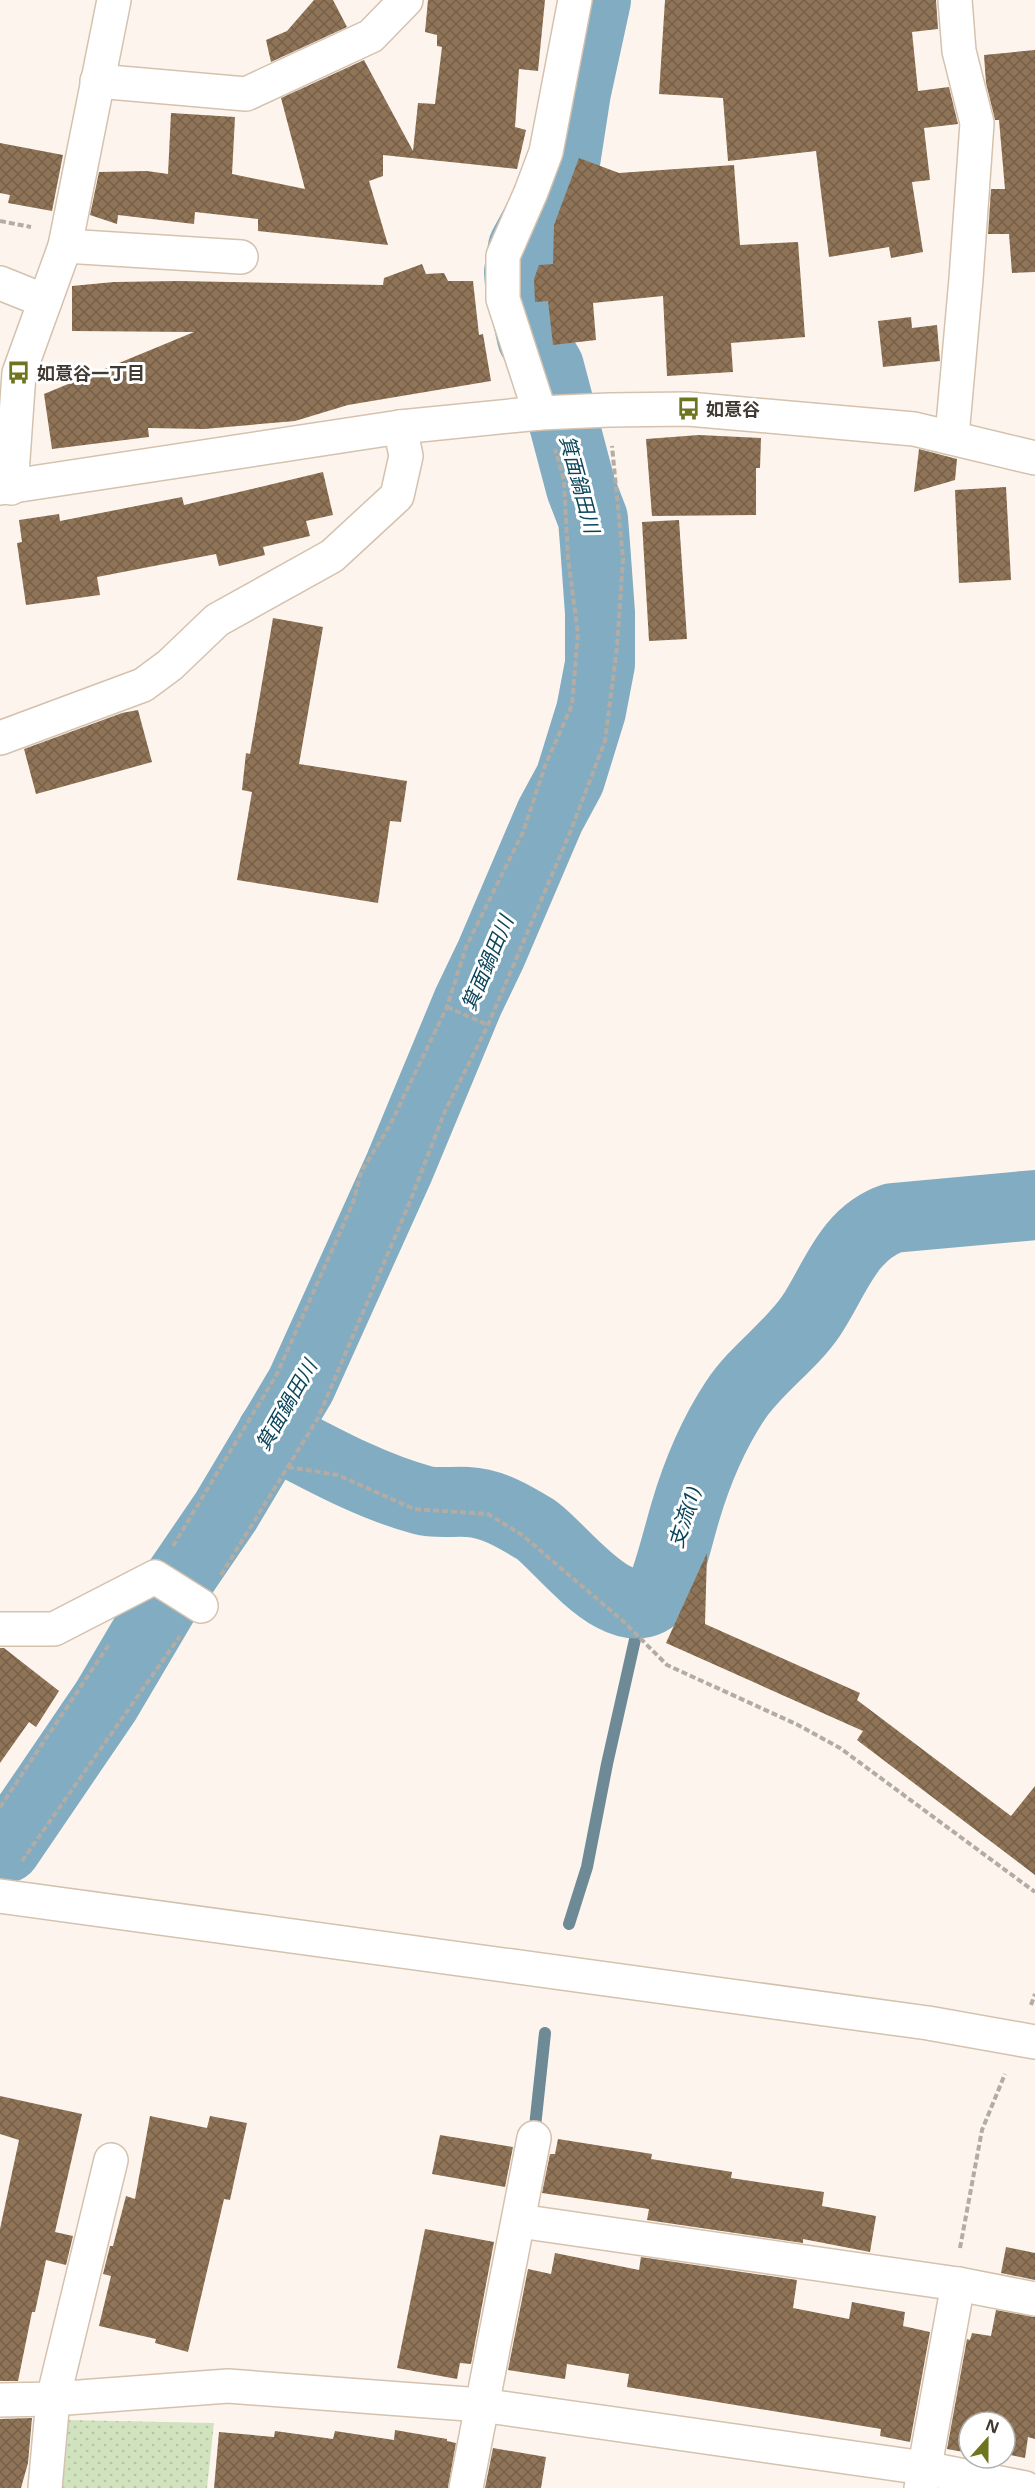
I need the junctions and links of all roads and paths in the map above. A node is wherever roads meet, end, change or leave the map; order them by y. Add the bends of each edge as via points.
1 (114, 0) edge
2 (406, 0) edge
3 (574, 0) edge
4 (955, 0) edge
5 (97, 81) junction
6 (65, 246) junction
7 (241, 257) dead end
8 (0, 283) edge
9 (45, 301) junction
10 (599, 410) junction
11 (546, 413) junction
12 (400, 428) junction
13 (952, 436) junction
14 (1035, 458) edge
15 (5, 488) edge
16 (0, 738) edge
17 (448, 1007) junction
18 (486, 1024) junction
19 (288, 1467) junction
20 (158, 1579) junction
21 (197, 1604) junction
22 (0, 1629) edge
23 (116, 1634) dead end
24 (0, 1807) edge
25 (20, 1864) dead end
26 (1035, 1892) edge
27 (0, 1896) edge
28 (1035, 1994) edge
29 (1027, 2041) edge
30 (534, 2138) dead end
31 (111, 2160) dead end
32 (519, 2221) junction
33 (958, 2284) junction
34 (1035, 2299) edge
35 (53, 2399) junction
36 (0, 2400) edge
37 (481, 2405) junction
38 (923, 2478) edge
39 (45, 2488) edge
40 (466, 2488) edge
41 (1025, 2488) edge

1 - 5 street
2 - 5 street via 371,36 246,94
3 - 11 street via 546,152 503,256 503,299
4 - 13 street via 959,51 977,123
5 - 6 street
6 - 7 street
6 - 9 street
8 - 9 street
9 - 15 street via 19,373
10 - 11 street
10 - 13 street via 688,409 914,429
10 - 18 path via 623,559 605,741 571,830
11 - 12 street
11 - 17 path via 564,480 568,558 578,633 572,705 545,766 523,832 466,947
12 - 15 street
12 - 16 street via 406,456 397,496 332,556 217,620 170,665 143,684
13 - 14 street
17 - 18 path
17 - 20 path via 390,1125 361,1172 353,1203 277,1374
18 - 19 path via 445,1111 318,1418
19 - 21 path
19 - 26 path via 338,1475 414,1509 488,1514 530,1542 623,1621 667,1665 840,1748
20 - 21 street
20 - 22 street via 54,1629
21 - 25 path
23 - 24 path
27 - 29 street via 928,2023
28 - 29 path
29 - 33 path via 982,2130 961,2242
30 - 32 street
31 - 35 street
32 - 33 street
32 - 37 street
33 - 34 street
33 - 38 street
35 - 36 street
35 - 37 street via 228,2386
35 - 39 street
37 - 38 street
37 - 40 street
38 - 41 street

